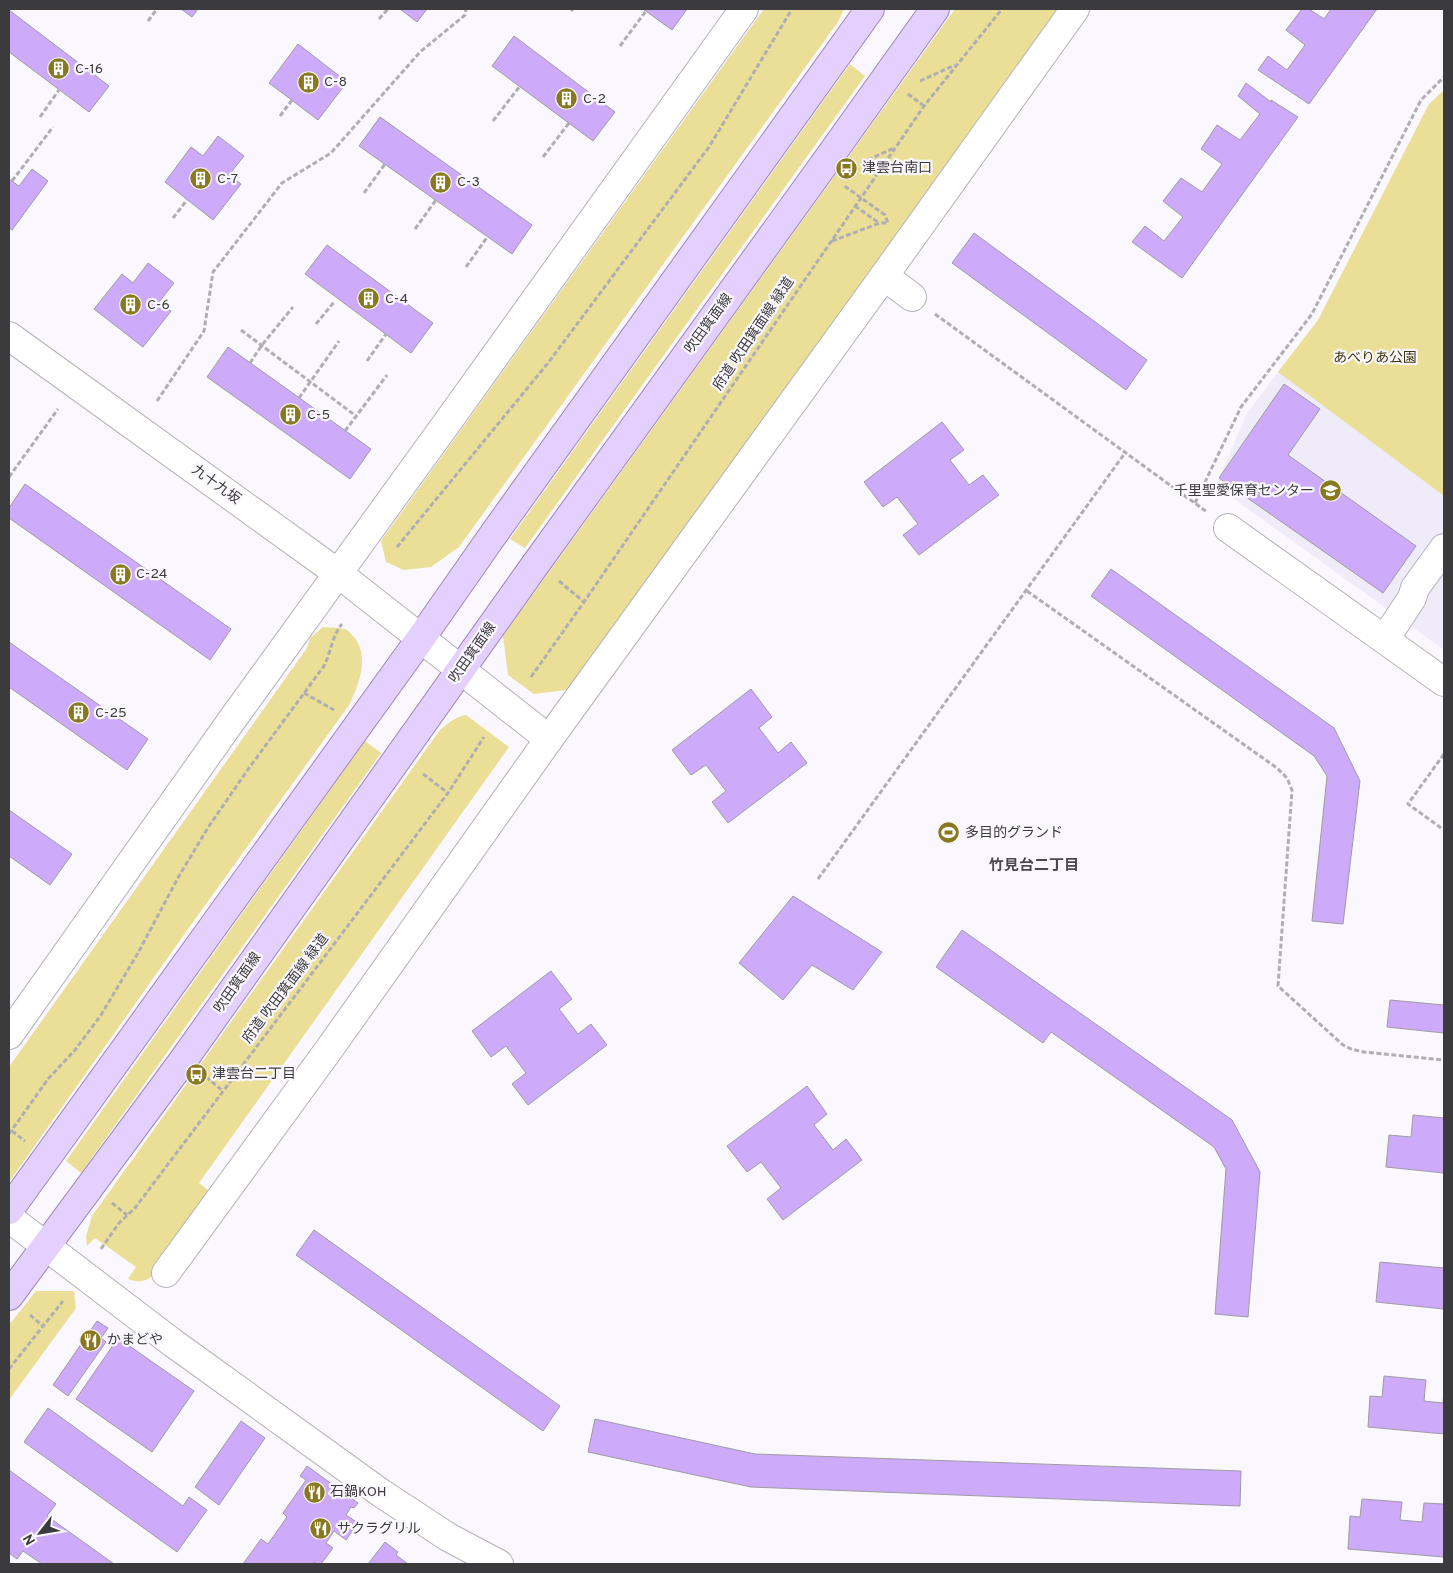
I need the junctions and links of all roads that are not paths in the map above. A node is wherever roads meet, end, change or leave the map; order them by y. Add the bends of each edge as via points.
1 (744, 9) edge
2 (870, 9) edge
3 (935, 9) edge
4 (1075, 9) edge
5 (884, 276) junction
6 (912, 297) road end
7 (9, 336) edge
8 (1228, 528) road end
9 (1444, 548) edge
10 (339, 574) junction
11 (421, 638) junction
12 (1385, 639) junction
13 (460, 670) junction
14 (1444, 682) edge
15 (549, 739) junction
16 (9, 1035) edge
17 (9, 1210) edge
18 (9, 1218) edge
19 (46, 1246) junction
20 (166, 1273) dead end
21 (18, 1304) edge
22 (499, 1564) edge

1 - 10 street
2 - 11 main road
3 - 13 main road, 吹田箕面線
4 - 5 street
5 - 6 street
5 - 15 street
7 - 10 street, 九十九坂
8 - 12 street
9 - 12 street via 1415,588
10 - 11 street, 九十九坂
10 - 16 street
11 - 13 street, 九十九坂
11 - 17 main road
12 - 14 street
13 - 15 street, 九十九坂
13 - 19 main road, 吹田箕面線 via 182,1062
15 - 20 street
18 - 19 street
19 - 21 main road, 吹田箕面線
19 - 22 street via 173,1343 382,1493 448,1538

